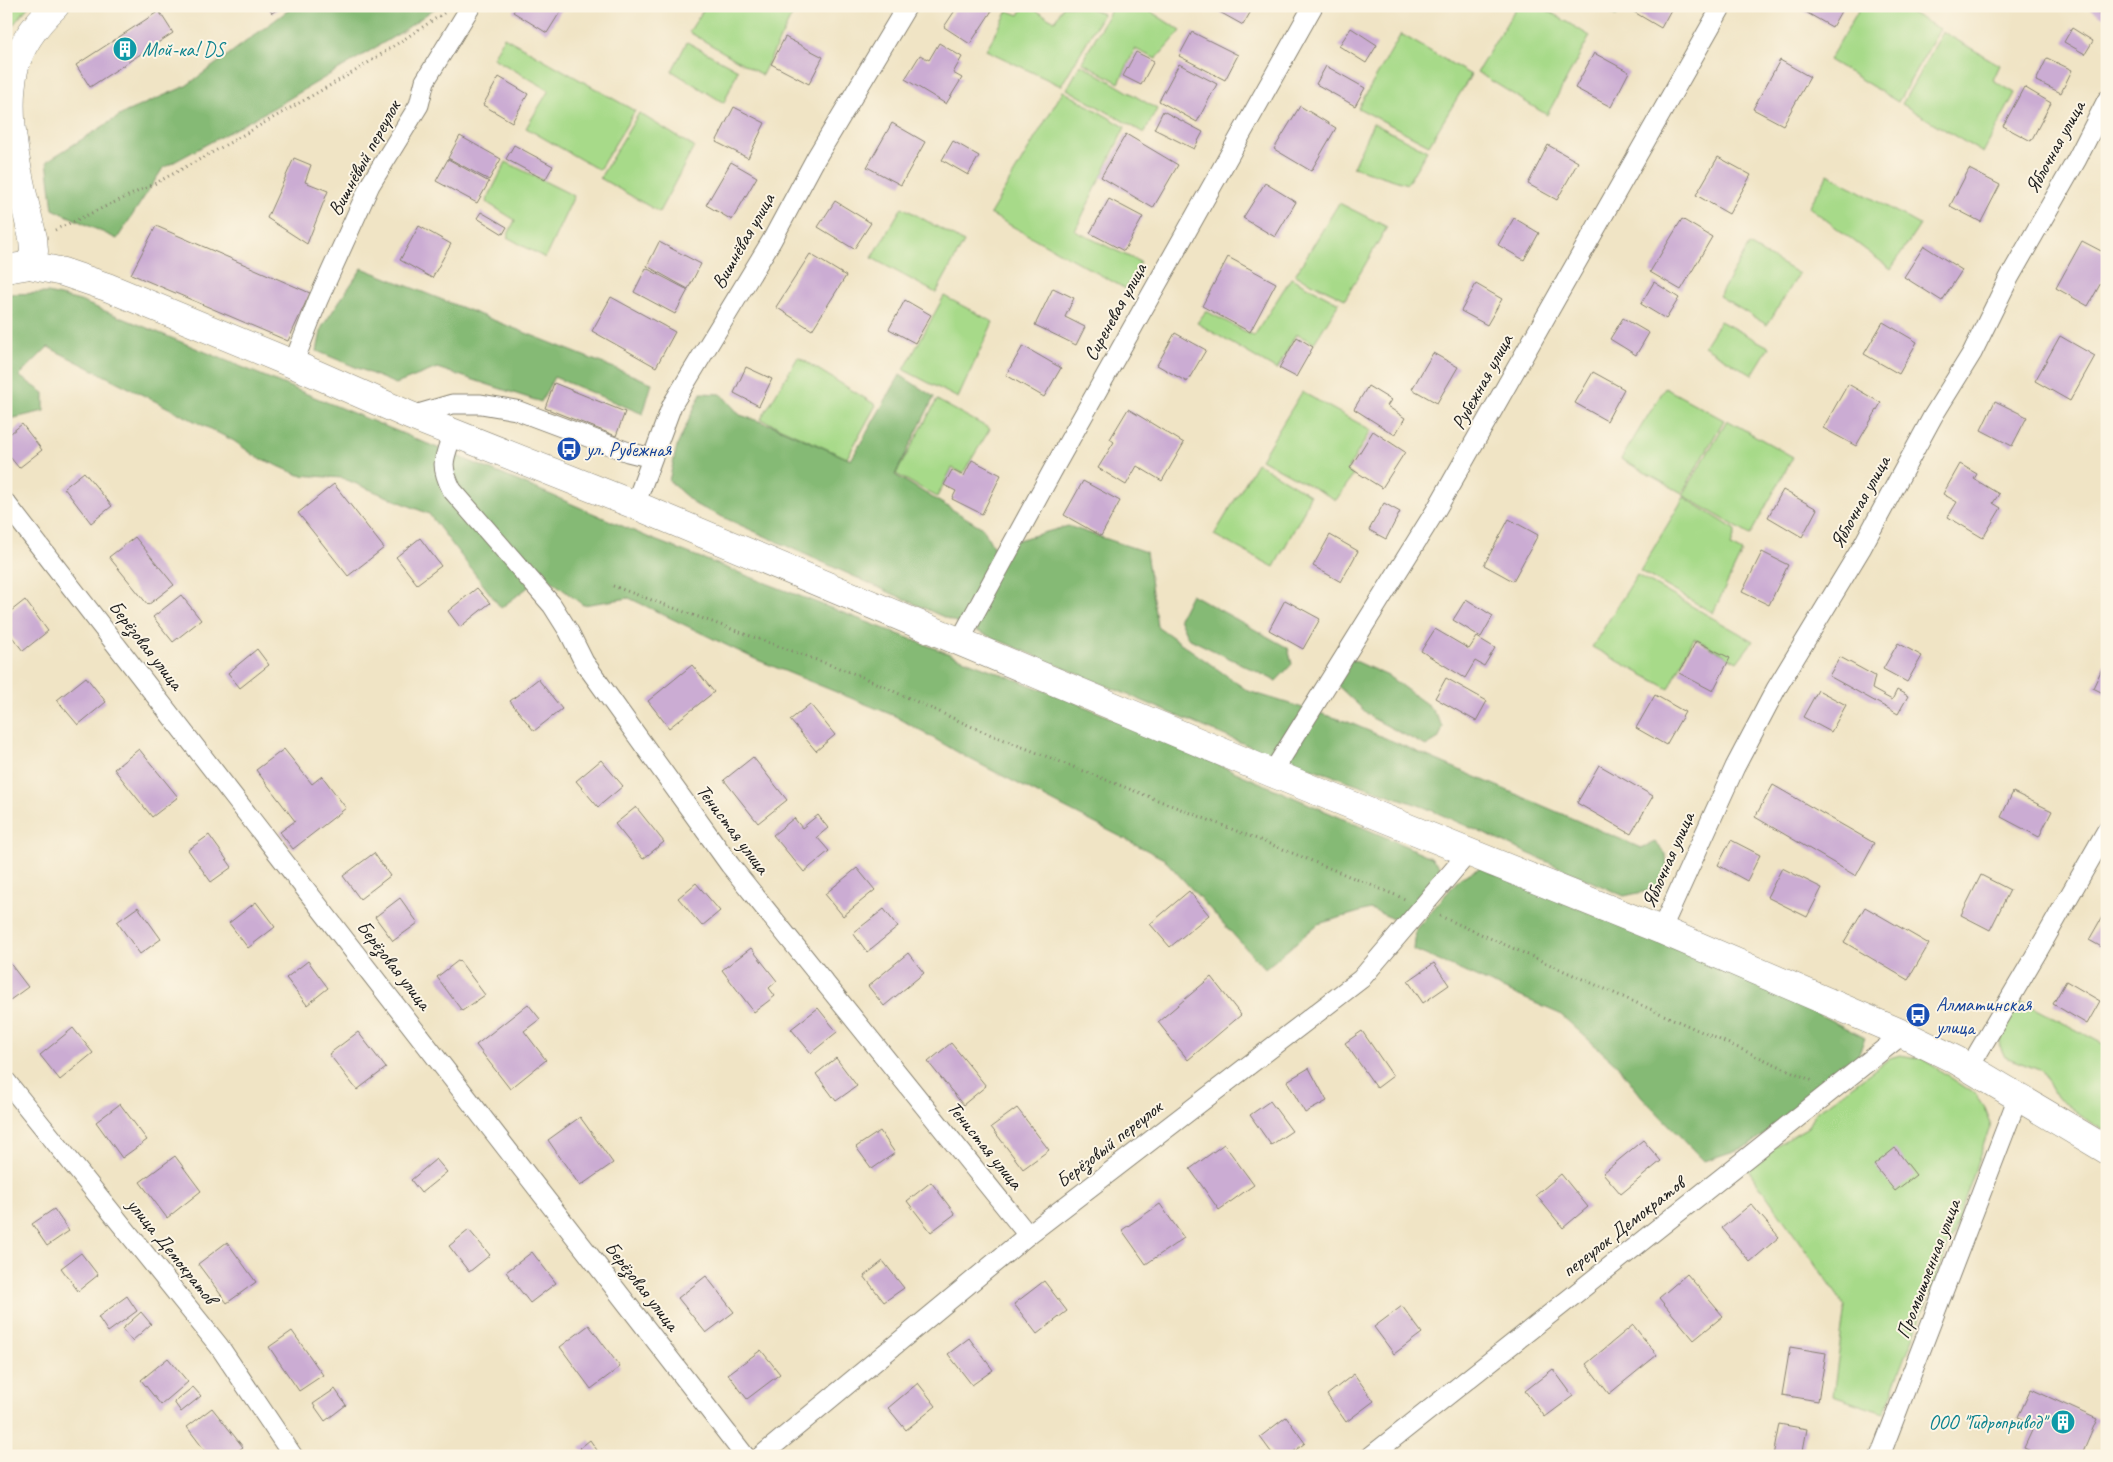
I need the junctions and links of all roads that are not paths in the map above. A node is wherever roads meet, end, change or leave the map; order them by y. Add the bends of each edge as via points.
1 (55, 6) edge
2 (471, 6) edge
3 (907, 6) edge
4 (1314, 6) edge
5 (1722, 6) edge
6 (2107, 100) edge
7 (18, 267) edge
8 (293, 364) junction
9 (411, 416) junction
10 (453, 433) junction
11 (652, 458) junction
12 (6, 503) edge
13 (635, 505) junction
14 (959, 642) junction
15 (1272, 773) junction
16 (2107, 830) edge
17 (1469, 852) junction
18 (1661, 930) junction
19 (1903, 1034) junction
20 (1969, 1068) junction
21 (6, 1081) edge
22 (2018, 1098) junction
23 (2107, 1150) edge
24 (1028, 1235) junction
25 (293, 1456) edge
26 (745, 1456) edge
27 (760, 1456) edge
28 (1371, 1456) edge
29 (1880, 1456) edge

1 - 7 street via 30,34 14,70 11,116 34,250
2 - 8 street, Вишнёвый переулок via 425,81 419,105 370,185
3 - 11 street, Вишнёвая улица via 672,405
4 - 14 street, Сиреневая улица
5 - 15 street, Рубежная улица via 1436,510
6 - 18 street, Яблочная улица via 2008,278 1972,353 1933,416 1862,547 1776,689 1735,767
7 - 8 street via 63,272 107,287
8 - 9 street
9 - 10 street
9 - 11 street via 452,404 481,404 516,410
10 - 13 street
10 - 24 street, Тенистая улица via 443,463 444,476 452,490 552,606 584,662 730,866
11 - 13 street, Вишнёвая улица
12 - 26 street, Берёзовая улица
13 - 14 street
14 - 15 street
15 - 17 street
16 - 20 street
17 - 18 street
17 - 24 street, Берёзовый переулок via 1361,978
18 - 19 street
19 - 20 street
19 - 28 street, переулок Демократов
20 - 22 street
21 - 25 street, улица Демократов via 219,1346
22 - 23 street
22 - 29 street, Промышленная улица
24 - 27 street, Берёзовый переулок

